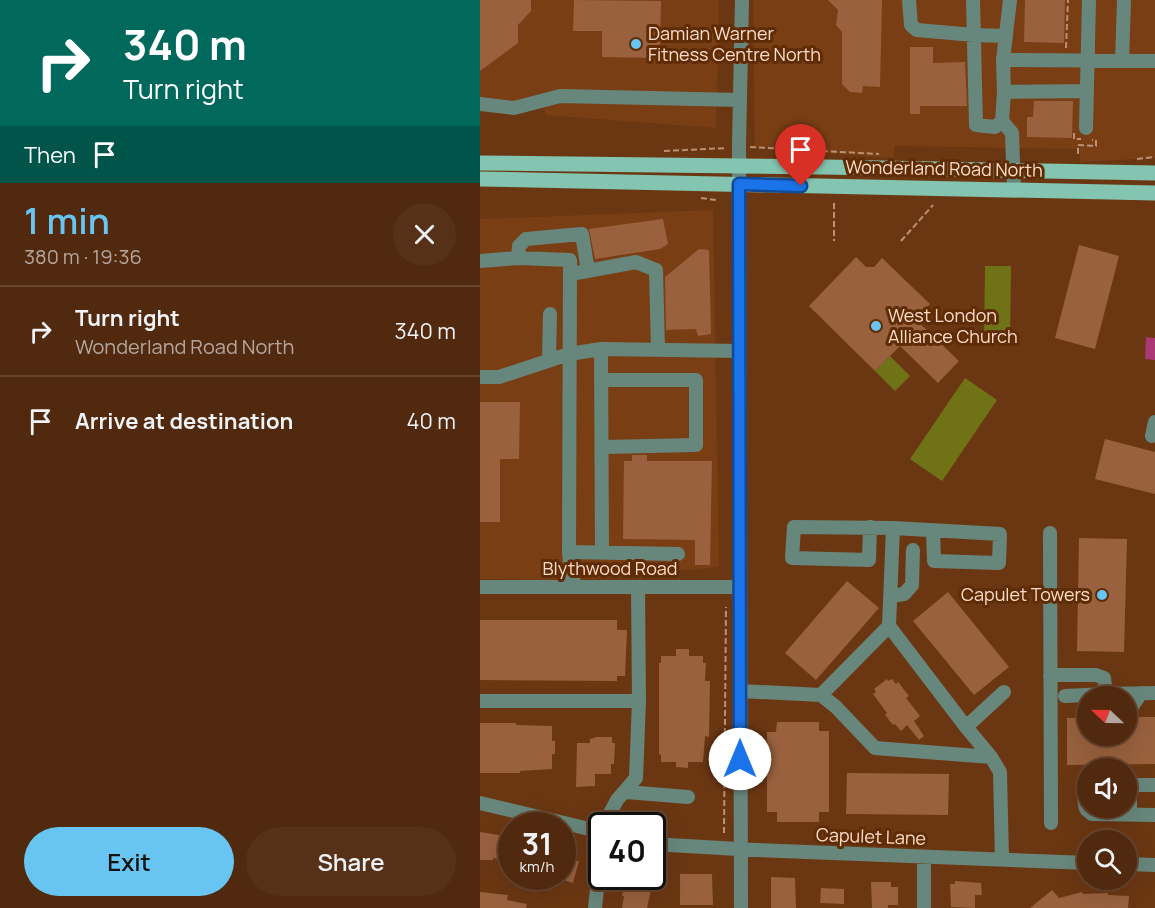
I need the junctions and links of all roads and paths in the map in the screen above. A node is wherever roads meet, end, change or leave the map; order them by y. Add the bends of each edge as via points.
1 (742, 0) edge
2 (909, 0) edge
3 (973, 0) edge
4 (1010, 0) edge
5 (1089, 0) edge
6 (1124, 0) edge
7 (974, 35) junction
8 (1006, 36) junction
9 (1003, 60) junction
10 (1088, 61) junction
11 (1122, 61) junction
12 (1155, 61) edge
13 (1087, 91) junction
14 (1004, 92) junction
15 (740, 100) junction
16 (480, 104) edge
17 (1002, 121) junction
18 (1086, 128) dead end
19 (1074, 139) dead end
20 (1078, 154) dead end
21 (480, 163) edge
22 (740, 166) junction
23 (1014, 171) junction
24 (1155, 173) edge
25 (480, 179) edge
26 (739, 184) junction
27 (1014, 190) junction
28 (1155, 193) edge
29 (834, 203) dead end
30 (933, 205) dead end
31 (834, 241) dead end
32 (901, 241) dead end
33 (518, 258) junction
34 (480, 261) edge
35 (588, 271) junction
36 (571, 274) junction
37 (550, 314) dead end
38 (601, 350) junction
39 (658, 350) junction
40 (739, 351) junction
41 (569, 354) junction
42 (549, 360) junction
43 (480, 377) edge
44 (601, 380) junction
45 (603, 447) junction
46 (870, 528) junction
47 (893, 528) junction
48 (933, 530) junction
49 (1050, 533) dead end
50 (913, 550) dead end
51 (569, 552) junction
52 (602, 553) junction
53 (678, 554) dead end
54 (575, 586) junction
55 (480, 587) edge
56 (638, 587) junction
57 (740, 587) junction
58 (891, 596) junction
59 (726, 607) dead end
60 (889, 626) junction
61 (1050, 675) junction
62 (1105, 686) edge
63 (740, 691) junction
64 (1004, 692) dead end
65 (821, 695) junction
66 (1065, 696) dead end
67 (1077, 696) edge
68 (480, 701) edge
69 (639, 701) junction
70 (966, 727) junction
71 (991, 757) junction
72 (1137, 785) edge
73 (1155, 785) edge
74 (626, 792) junction
75 (688, 797) dead end
76 (480, 803) edge
77 (611, 812) edge
78 (1137, 814) edge
79 (1155, 814) edge
80 (1051, 823) dead end
81 (588, 829) edge
82 (724, 833) dead end
83 (666, 845) edge
84 (740, 849) junction
85 (924, 857) junction
86 (1002, 860) junction
87 (1077, 863) edge
88 (1137, 864) edge
89 (1155, 865) edge
90 (597, 890) edge
91 (595, 908) edge
92 (741, 908) edge
93 (924, 908) edge

1 - 15 street
2 - 7 street via 911,25 917,30
3 - 7 street
4 - 8 street
5 - 10 street
6 - 11 street
7 - 8 street
7 - 17 street via 976,124 995,127
8 - 9 street
9 - 10 street
9 - 14 street
10 - 11 street
10 - 13 street
11 - 12 street
13 - 14 street
13 - 18 street
14 - 17 street
15 - 16 street via 560,96 514,108
15 - 22 street
17 - 23 street via 1012,133
19 - 20 path via 1096,140 1096,146 1078,145
21 - 22 main road, Wonderland Road North
22 - 23 main road, Wonderland Road North
22 - 26 street
23 - 24 main road, Wonderland Road North
23 - 27 street
25 - 26 main road, Wonderland Road North
26 - 27 main road, Wonderland Road North
26 - 40 street
27 - 28 main road, Wonderland Road North
29 - 31 path
30 - 32 path
33 - 34 street
33 - 35 street via 519,246 526,239 582,234
33 - 36 street via 570,260
35 - 36 street
35 - 39 street via 636,262 656,270
36 - 41 street
37 - 42 street
38 - 39 street
38 - 41 street
38 - 44 street
39 - 40 street
40 - 57 street
41 - 42 street
41 - 51 street
42 - 43 street via 499,377
44 - 45 street
44 - 45 street via 696,380 696,445
45 - 52 street
46 - 46 street via 794,527 792,558 869,560
46 - 47 street
47 - 48 street
47 - 58 street
48 - 48 street via 1000,534 999,564 934,561
49 - 61 street
50 - 58 street via 912,585 904,594
51 - 52 street
51 - 54 street
52 - 53 street
54 - 55 street, Blythwood Road
54 - 56 street, Blythwood Road
56 - 57 street, Blythwood Road
56 - 69 street
57 - 63 street
58 - 60 street
59 - 82 path
60 - 65 street
60 - 70 street
61 - 62 street via 1096,675 1104,678
61 - 80 street
63 - 65 street
63 - 84 street
64 - 70 street
65 - 71 street via 875,748
66 - 67 street
68 - 69 street
69 - 74 street via 636,778
70 - 71 street
71 - 86 street via 1000,772
72 - 73 street
74 - 75 street
74 - 77 street
76 - 81 street
78 - 79 street
83 - 84 street, Capulet Lane
84 - 85 street, Capulet Lane
84 - 92 street
85 - 86 street, Capulet Lane
85 - 93 street
86 - 87 street, Capulet Lane
88 - 89 street
90 - 91 street

